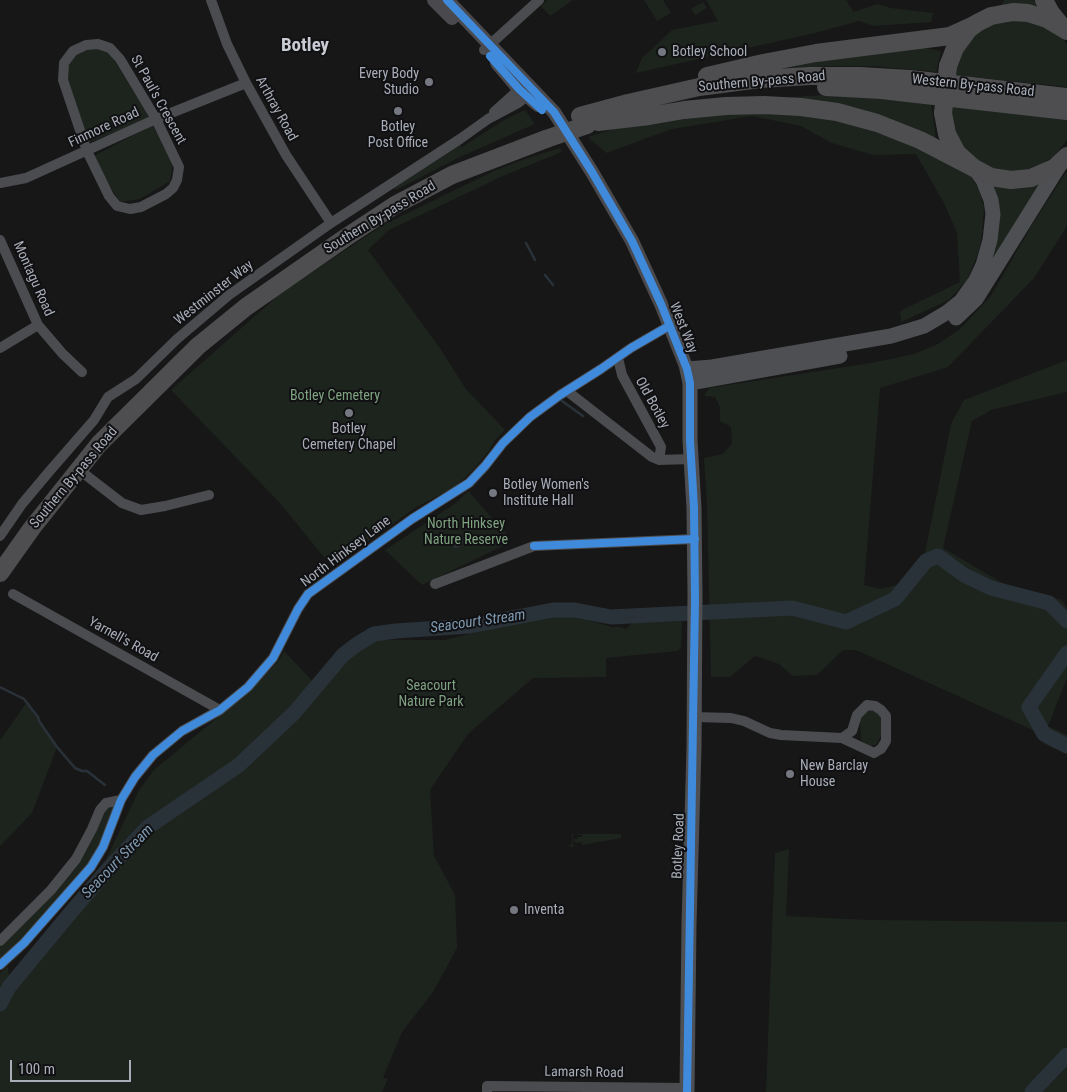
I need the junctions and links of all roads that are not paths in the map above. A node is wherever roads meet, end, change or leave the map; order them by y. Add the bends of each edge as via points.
1 (212, 0) edge
2 (434, 0) edge
3 (447, 0) edge
4 (539, 0) edge
5 (998, 0) edge
6 (1044, 0) edge
7 (975, 24) junction
8 (1066, 30) edge
9 (487, 47) junction
10 (246, 83) junction
11 (879, 83) junction
12 (527, 90) junction
13 (1067, 97) edge
14 (628, 103) junction
15 (1067, 111) edge
16 (156, 119) junction
17 (588, 121) junction
18 (543, 135) junction
19 (87, 151) junction
20 (1065, 159) edge
21 (974, 169) junction
22 (0, 183) edge
23 (331, 223) junction
24 (0, 240) edge
25 (38, 325) junction
26 (669, 326) junction
27 (0, 348) edge
28 (618, 358) junction
29 (82, 372) dead end
30 (688, 376) junction
31 (567, 391) junction
32 (691, 459) junction
33 (659, 460) junction
34 (78, 469) junction
35 (209, 495) dead end
36 (0, 536) edge
37 (695, 539) junction
38 (0, 554) edge
39 (0, 573) edge
40 (435, 584) dead end
41 (13, 594) dead end
42 (696, 600) joint
43 (220, 710) junction
44 (694, 717) junction
45 (842, 738) junction
46 (121, 800) junction
47 (0, 941) edge
48 (0, 965) edge
49 (687, 1090) edge
50 (487, 1092) edge

1 - 10 street, Arthray Road via 227,44
2 - 9 main road, West Way
3 - 9 main road, West Way
4 - 9 street
5 - 7 highway
6 - 8 highway
7 - 8 highway via 998,14 1020,12 1041,16
7 - 14 highway via 945,37 837,49 763,63 686,82
7 - 21 highway, bridge via 955,48 948,66 943,113 953,146
9 - 12 main road, West Way
10 - 16 street, Finmore Road
10 - 23 street, Arthray Road via 286,156
11 - 13 highway, Western By-pass Road
11 - 14 highway, Southern By-pass Road via 829,76 760,79
11 - 15 highway, Western By-pass Road
11 - 17 highway, Southern By-pass Road via 760,90
12 - 23 street, Westminster Way via 518,104 488,119
12 - 26 main road, West Way via 575,146 597,180 632,241
14 - 17 highway, Southern By-pass Road
16 - 19 street, Finmore Road
16 - 19 street, St Paul's Crescent via 179,167 177,180 166,194 141,207 118,206
16 - 19 street, St Paul's Crescent via 110,48 98,44 73,51 64,62 63,80
17 - 18 highway, Southern By-pass Road
17 - 21 highway via 726,106 801,107 836,112 884,125
18 - 34 highway, Southern By-pass Road via 452,175 396,205 246,307 198,346
18 - 38 highway, Southern By-pass Road via 447,166 389,197 240,298 192,337 93,436 62,471
19 - 22 street, Finmore Road via 26,178
20 - 21 highway via 1039,176 1017,180 998,178
20 - 30 main road via 976,299 940,329 884,348
21 - 30 main road via 983,180 991,200 990,240 976,280 946,313 924,326 891,336 712,367
23 - 36 street, Westminster Way via 229,295 136,379 108,397 94,420 42,479
24 - 25 street, Montagu Road
25 - 27 street
25 - 29 street, Montagu Road
26 - 28 street, North Hinksey Lane
26 - 30 main road, West Way
28 - 31 street, North Hinksey Lane
28 - 33 street, Old Botley via 622,375 661,447
30 - 32 main road, West Way
31 - 33 street
31 - 43 street, North Hinksey Lane via 530,417 469,483 412,519 308,594 273,658 248,687
32 - 33 street
32 - 37 main road, West Way
34 - 35 street via 122,504 141,510
34 - 39 highway, Southern By-pass Road
37 - 40 street via 534,546
37 - 42 main road, West Way
41 - 43 street, Yarnell's Road
42 - 44 main road, Botley Road
43 - 46 street, North Hinksey Lane via 182,731 153,755
44 - 45 street via 731,718 781,735
44 - 49 main road, Botley Road
45 - 45 street via 852,731 857,715 867,705 881,710 886,716 886,741 874,753
46 - 47 street via 106,803 76,859 51,890
46 - 48 street, North Hinksey Lane via 103,847 91,867 24,943
49 - 50 street, Lamarsh Road via 487,1086

